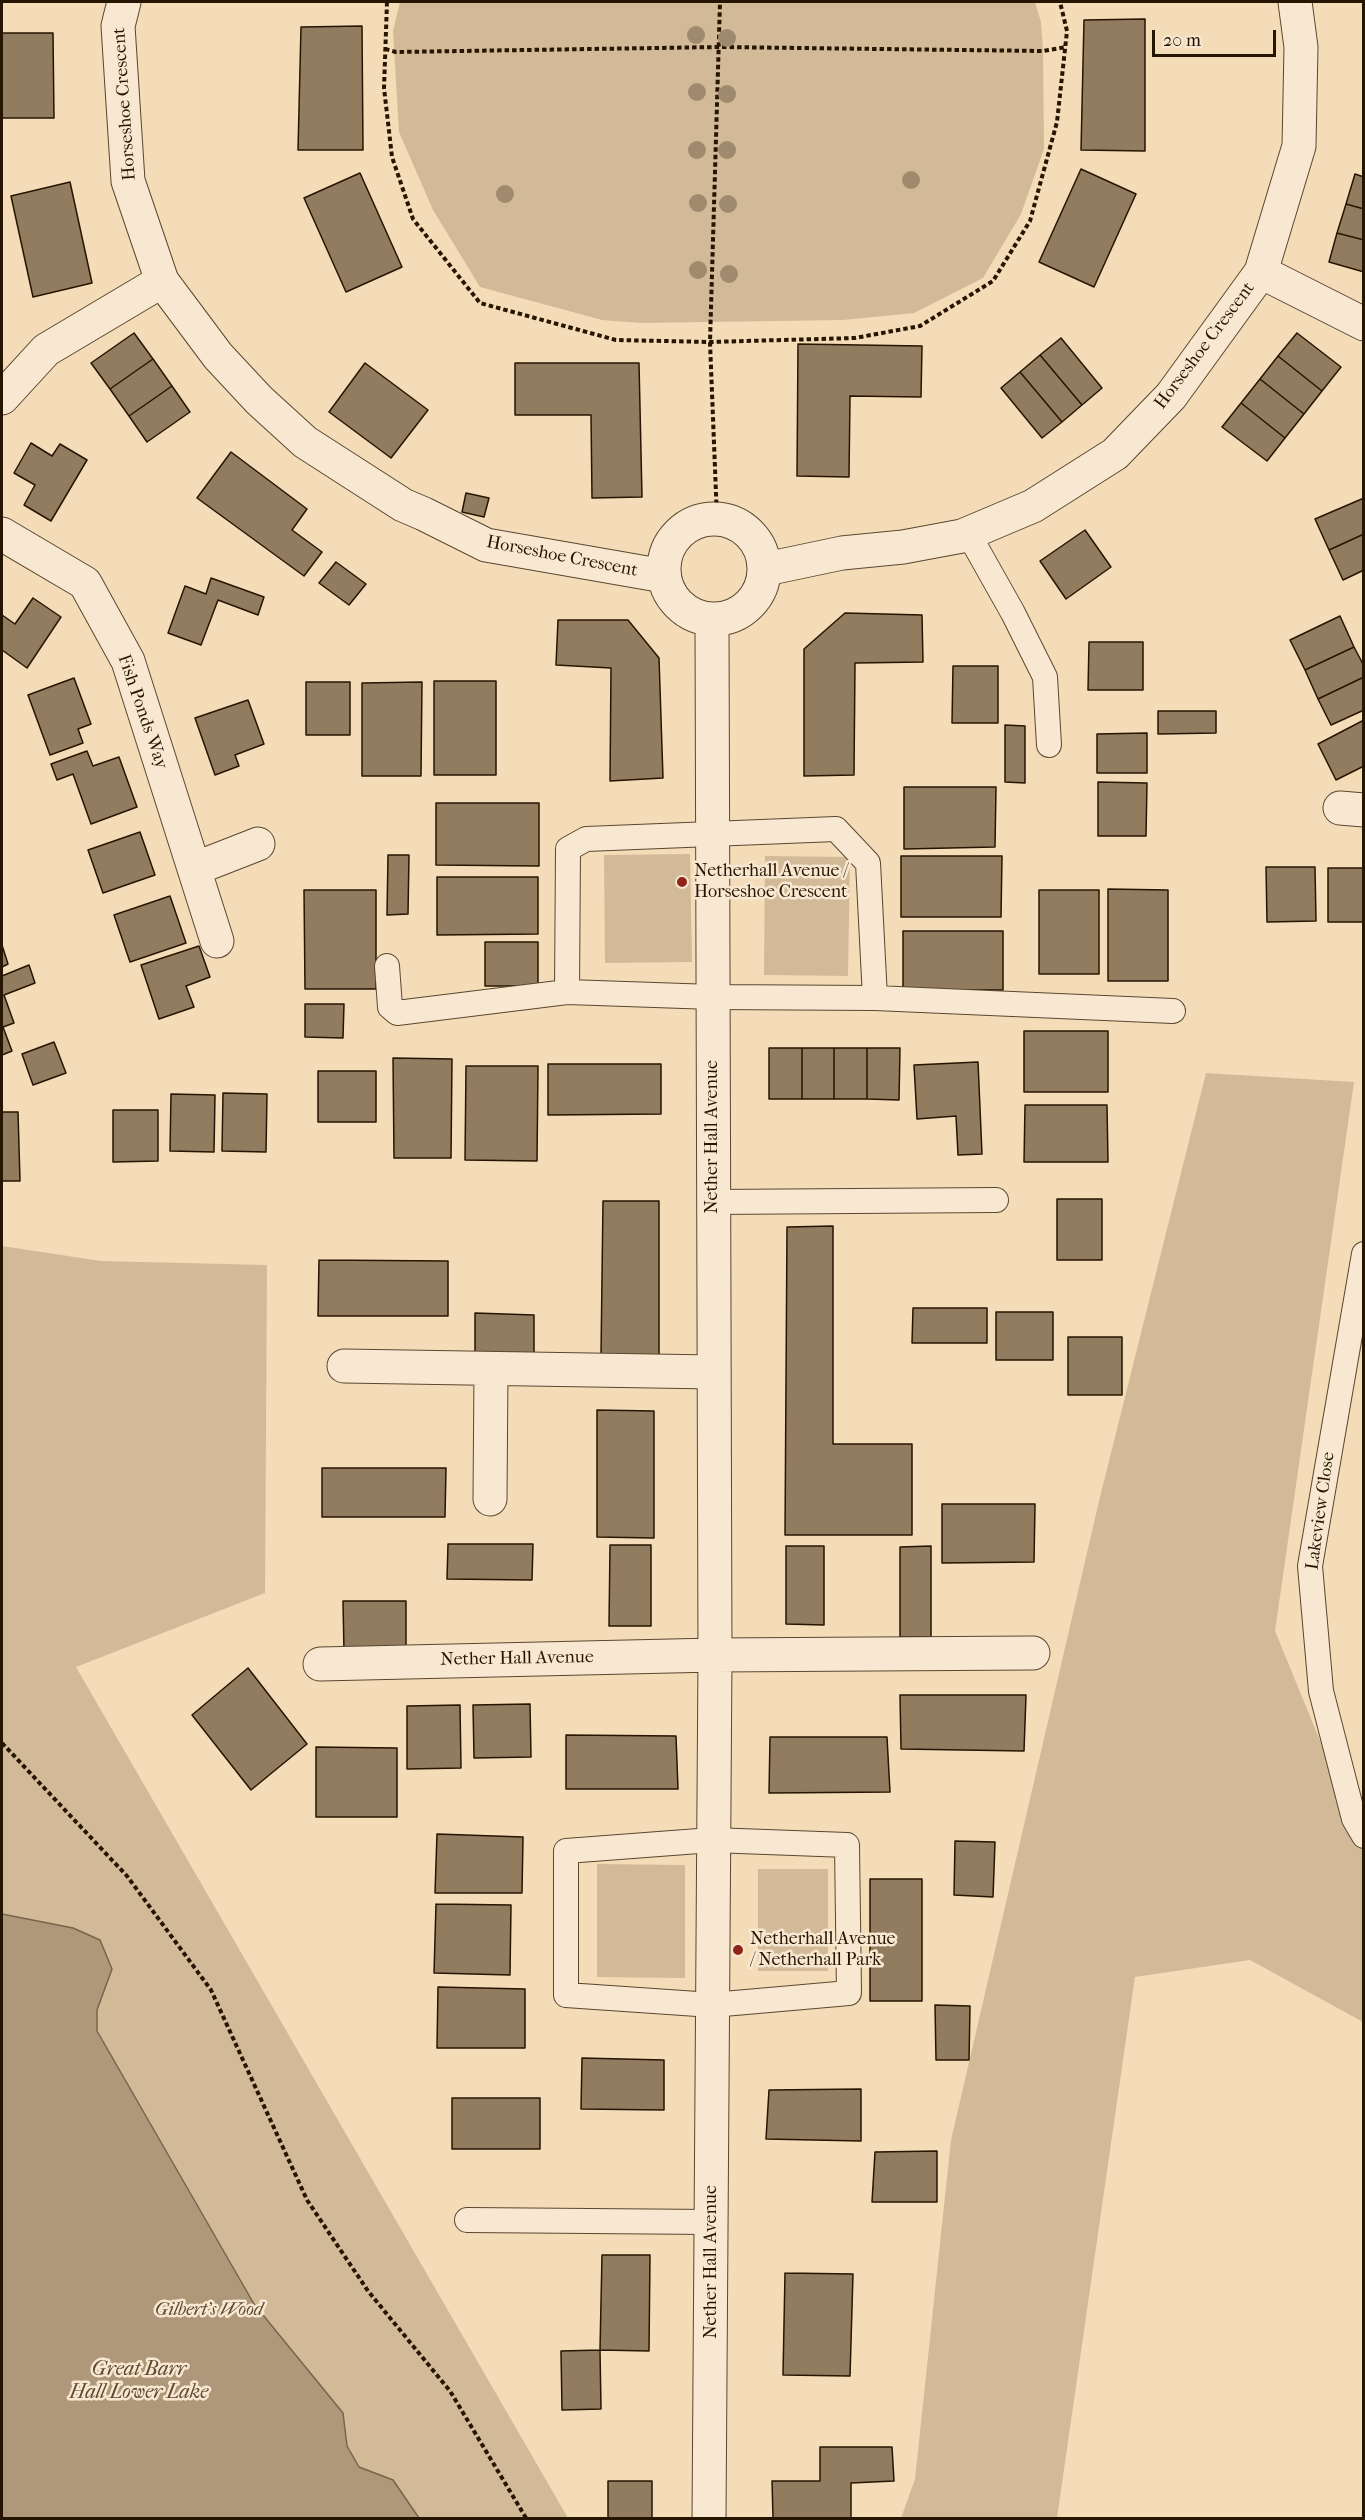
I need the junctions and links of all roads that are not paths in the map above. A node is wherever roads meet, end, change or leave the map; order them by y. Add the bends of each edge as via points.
1 (124, 2) edge
2 (1295, 2) edge
3 (1261, 272) junction
4 (162, 281) junction
5 (1364, 324) edge
6 (2, 399) edge
7 (968, 533) junction
8 (2, 534) edge
9 (766, 569) junction
10 (664, 576) junction
11 (712, 620) junction
12 (1049, 746) dead end
13 (713, 835) junction
14 (258, 844) dead end
15 (194, 869) junction
16 (217, 941) dead end
17 (387, 966) dead end
18 (567, 992) junction
19 (713, 998) junction
20 (875, 998) junction
21 (1173, 1011) dead end
22 (996, 1200) dead end
23 (713, 1202) junction
24 (1364, 1254) edge
25 (344, 1366) dead end
26 (491, 1369) junction
27 (714, 1372) junction
28 (490, 1499) dead end
29 (1033, 1653) dead end
30 (715, 1654) junction
31 (320, 1664) dead end
32 (1364, 1836) edge
33 (712, 1840) junction
34 (712, 2005) junction
35 (467, 2220) dead end
36 (712, 2223) junction
37 (710, 2518) edge

1 - 4 street, Horseshoe Crescent via 118,26 128,181
2 - 3 street, Horseshoe Crescent via 1301,47 1299,146
3 - 5 street
3 - 7 street, Horseshoe Crescent via 1171,396 1115,454 1033,506
4 - 6 street via 46,350
4 - 10 street, Horseshoe Crescent via 218,356 259,400 305,442 403,505 486,545
7 - 9 street, Horseshoe Crescent
7 - 12 lane via 1045,677
8 - 15 street, Fish Ponds Way via 85,583 128,661
9 - 10 street via 756,538 730,520 707,518 685,526 665,552
9 - 11 street via 759,595 735,616
10 - 11 street via 672,596 687,613
11 - 13 street, Nether Hall Avenue
13 - 18 lane via 586,839 568,849
13 - 19 street, Nether Hall Avenue
13 - 20 lane via 836,829 868,863
14 - 15 street
15 - 16 street, Fish Ponds Way
17 - 18 lane via 390,1006 397,1013
18 - 19 lane
19 - 20 lane
19 - 23 street, Nether Hall Avenue
20 - 21 lane
22 - 23 lane
23 - 27 street, Nether Hall Avenue
24 - 32 lane, Lakeview Close via 1310,1566 1321,1691 1354,1819
25 - 26 street
26 - 27 street
26 - 28 street
27 - 30 street, Nether Hall Avenue
29 - 30 street, Nether Hall Avenue
30 - 31 street, Nether Hall Avenue
30 - 33 street, Nether Hall Avenue
33 - 34 street, Nether Hall Avenue
33 - 34 lane via 848,1845 849,1993
33 - 34 lane via 566,1851 566,1995
34 - 36 street, Nether Hall Avenue
35 - 36 lane
36 - 37 street, Nether Hall Avenue

